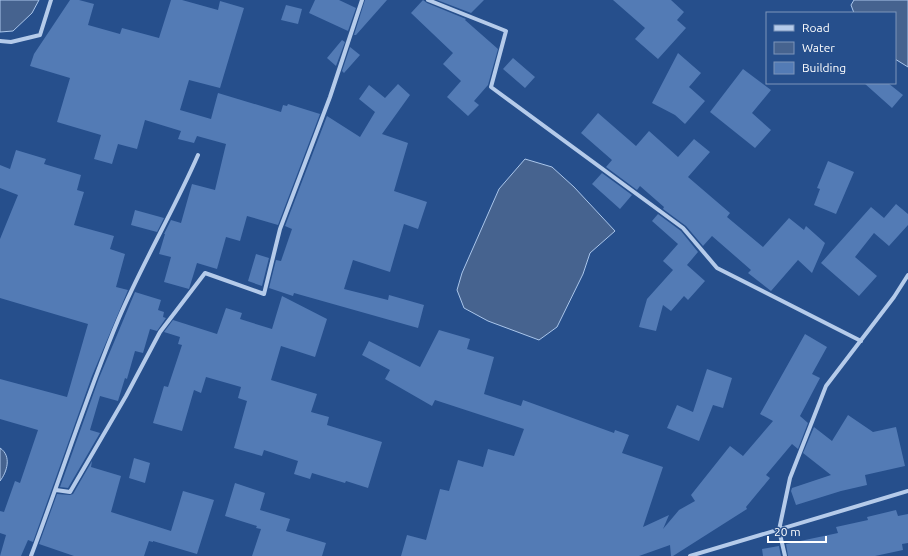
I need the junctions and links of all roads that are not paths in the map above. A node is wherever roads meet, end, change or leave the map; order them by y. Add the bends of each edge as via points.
1 (51, 0) edge
2 (362, 0) edge
3 (428, 0) edge
4 (0, 41) edge
5 (198, 154) dead end
6 (908, 275) edge
7 (861, 341) junction
8 (56, 490) junction
9 (908, 491) edge
10 (779, 530) junction
11 (31, 556) edge
12 (690, 556) edge
13 (786, 556) edge

1 - 4 street via 40,35 11,42
2 - 8 street via 330,97 280,229 264,294 205,273 160,332 70,492
3 - 7 street via 506,31 491,87 683,228 716,268
5 - 8 street via 119,316 89,392
6 - 7 street
7 - 10 street via 826,386 790,478
8 - 11 street
9 - 10 street
10 - 12 street
10 - 13 street

